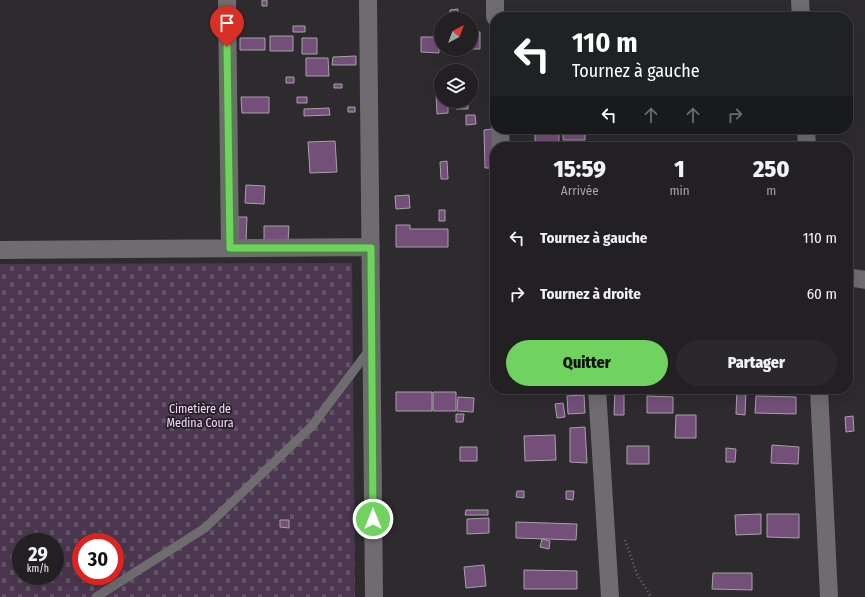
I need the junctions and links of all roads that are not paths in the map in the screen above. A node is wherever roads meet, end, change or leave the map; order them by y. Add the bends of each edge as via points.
1 (227, 0) edge
2 (368, 0) edge
3 (494, 0) edge
4 (800, 0) edge
5 (495, 12) edge
6 (800, 12) edge
7 (230, 248) junction
8 (371, 248) junction
9 (0, 250) edge
10 (853, 278) edge
11 (865, 280) edge
12 (372, 346) junction
13 (597, 394) edge
14 (819, 394) edge
15 (96, 597) edge
16 (374, 597) edge
17 (610, 597) edge
18 (829, 597) edge

1 - 7 street
2 - 8 street
3 - 5 street
4 - 6 street
7 - 8 street
7 - 9 street
8 - 12 street
10 - 11 street
12 - 15 lane via 312,426 205,528
12 - 16 street
13 - 17 street
14 - 18 street

